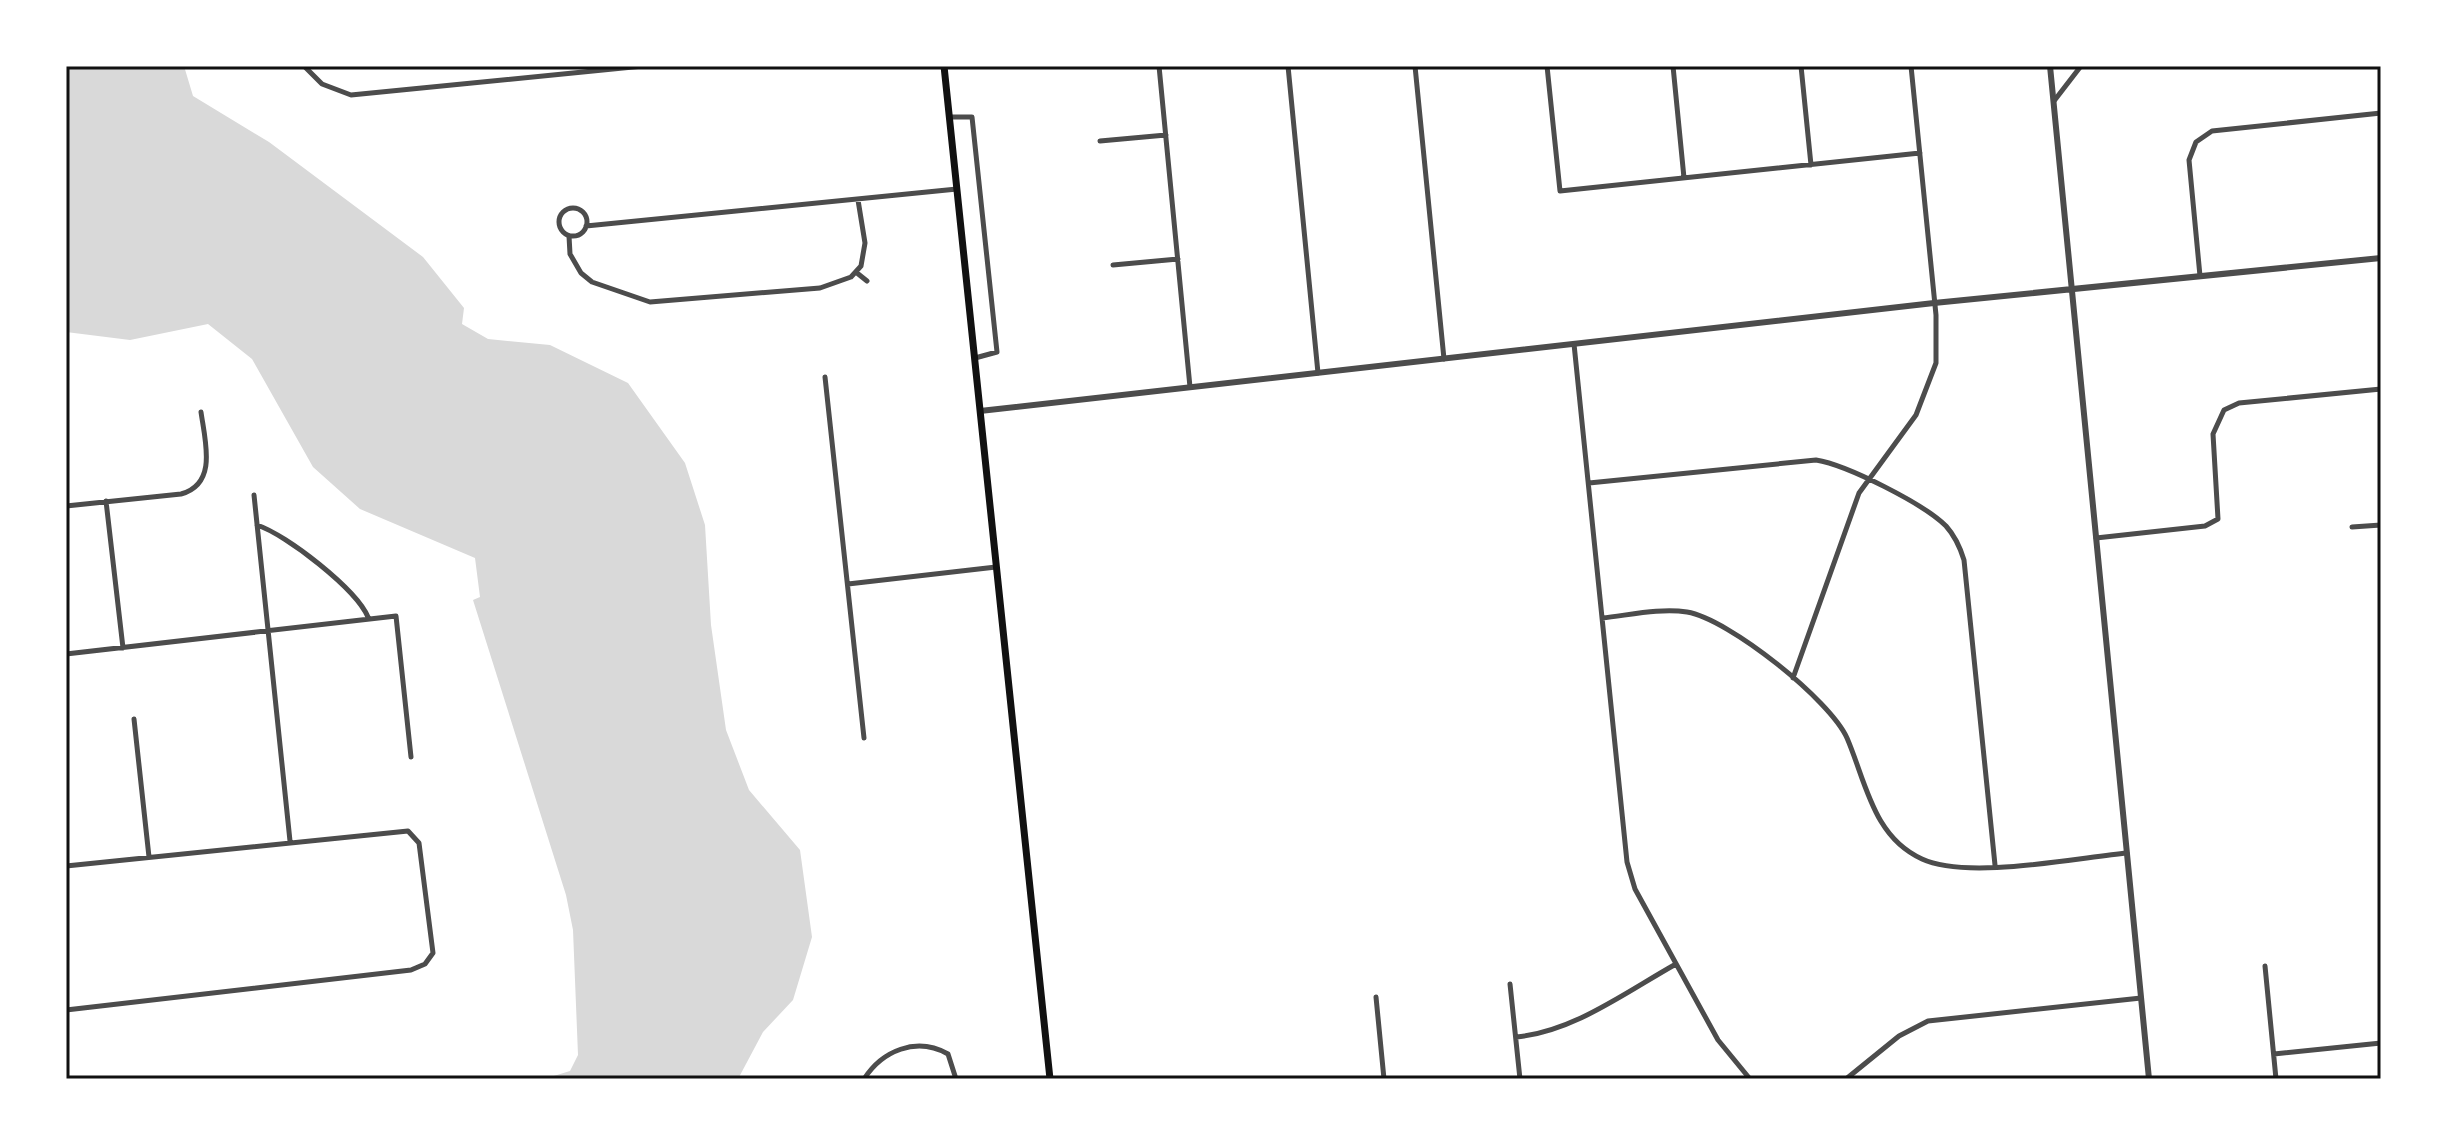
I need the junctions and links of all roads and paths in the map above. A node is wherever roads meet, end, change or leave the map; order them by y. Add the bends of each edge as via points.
1 (304, 66) edge
2 (643, 66) edge
3 (944, 66) edge
4 (1159, 66) edge
5 (1288, 66) edge
6 (1415, 66) edge
7 (1547, 66) edge
8 (1673, 66) edge
9 (1801, 66) edge
10 (1911, 66) edge
11 (2050, 66) edge
12 (2081, 66) edge
13 (2054, 101) junction
14 (2381, 113) edge
15 (950, 117) junction
16 (1166, 135) junction
17 (1100, 141) dead end
18 (1920, 153) junction
19 (1811, 165) junction
20 (1684, 178) junction
21 (957, 189) junction
22 (858, 200) junction
23 (586, 226) junction
24 (569, 236) junction
25 (2381, 258) edge
26 (1178, 259) junction
27 (1113, 265) dead end
28 (857, 273) junction
29 (2200, 276) junction
30 (867, 281) dead end
31 (2072, 288) junction
32 (1934, 303) junction
33 (1574, 344) junction
34 (975, 358) junction
35 (1444, 359) junction
36 (1318, 373) junction
37 (825, 377) dead end
38 (1190, 387) junction
39 (2381, 389) edge
40 (980, 411) junction
41 (201, 412) dead end
42 (1870, 480) junction
43 (1589, 483) junction
44 (254, 495) dead end
45 (106, 501) junction
46 (66, 506) edge
47 (257, 525) junction
48 (2381, 525) edge
49 (2352, 527) dead end
50 (2096, 538) junction
51 (997, 567) junction
52 (848, 584) junction
53 (368, 617) junction
54 (1602, 618) junction
55 (268, 631) junction
56 (123, 648) junction
57 (66, 654) edge
58 (1793, 678) junction
59 (134, 719) dead end
60 (864, 738) dead end
61 (411, 757) dead end
62 (290, 841) junction
63 (2127, 853) junction
64 (149, 857) junction
65 (1995, 865) junction
66 (66, 866) edge
67 (1676, 964) junction
68 (2265, 966) dead end
69 (1510, 984) dead end
70 (1376, 997) dead end
71 (2141, 998) junction
72 (66, 1010) edge
73 (1516, 1037) junction
74 (2381, 1043) edge
75 (2274, 1054) junction
76 (864, 1079) edge
77 (956, 1079) edge
78 (1050, 1079) edge
79 (1384, 1079) edge
80 (1520, 1079) edge
81 (1750, 1079) edge
82 (1846, 1079) edge
83 (2149, 1079) edge
84 (2276, 1079) edge

1 - 2 street via 322,84 351,95
3 - 15 main road
4 - 16 street
5 - 36 street
6 - 35 street
7 - 20 street via 1560,191
8 - 20 street
9 - 19 street
10 - 18 street
11 - 13 street
12 - 13 street
13 - 31 street
14 - 29 street via 2201,136 2189,160
15 - 21 main road
15 - 34 street via 972,117 997,352
16 - 17 street
16 - 26 street
18 - 19 street
18 - 32 street
19 - 20 street
21 - 22 street
21 - 34 main road
22 - 23 street
22 - 28 street via 865,243
23 - 24 street via 580,235
23 - 24 street via 581,211 565,210 559,224
24 - 28 street via 570,254 592,282 650,302 820,288
25 - 29 street
26 - 27 street
26 - 38 street
28 - 30 street
29 - 31 street
31 - 32 street
31 - 50 street
32 - 33 street
32 - 42 street via 1937,347 1930,384 1916,415
33 - 35 street
33 - 43 street
34 - 40 main road
35 - 36 street
36 - 38 street
37 - 52 street
38 - 40 street
39 - 50 street via 2239,403 2224,410 2213,434 2218,519 2205,526
40 - 51 main road
41 - 45 street via 206,470 195,488
42 - 43 street via 1839,465 1806,459
42 - 58 street via 1859,493
42 - 65 street via 1945,525 1962,552
43 - 54 street
44 - 47 street
45 - 46 street
45 - 56 street
47 - 53 street via 277,533 315,564 360,602
47 - 55 street
48 - 49 street
50 - 63 street
51 - 52 street
51 - 78 main road
52 - 60 street
53 - 55 street
53 - 61 street via 396,616
54 - 58 street via 1667,611 1692,614 1720,624
54 - 67 street via 1627,862 1635,889
55 - 56 street
55 - 62 street
56 - 57 street
58 - 65 street via 1841,725 1873,807 1899,844 1935,864 1963,869
59 - 64 street
62 - 64 street
62 - 72 street via 400,829 417,839 430,960 418,968
63 - 65 street
63 - 71 street
64 - 66 street
67 - 73 street via 1567,1025
67 - 81 street via 1718,1040
68 - 75 street
69 - 73 street
70 - 79 street
71 - 82 street via 1928,1021 1899,1036
71 - 83 street
73 - 80 street
74 - 75 street
75 - 84 street
76 - 77 street via 890,1051 931,1047 951,1057

